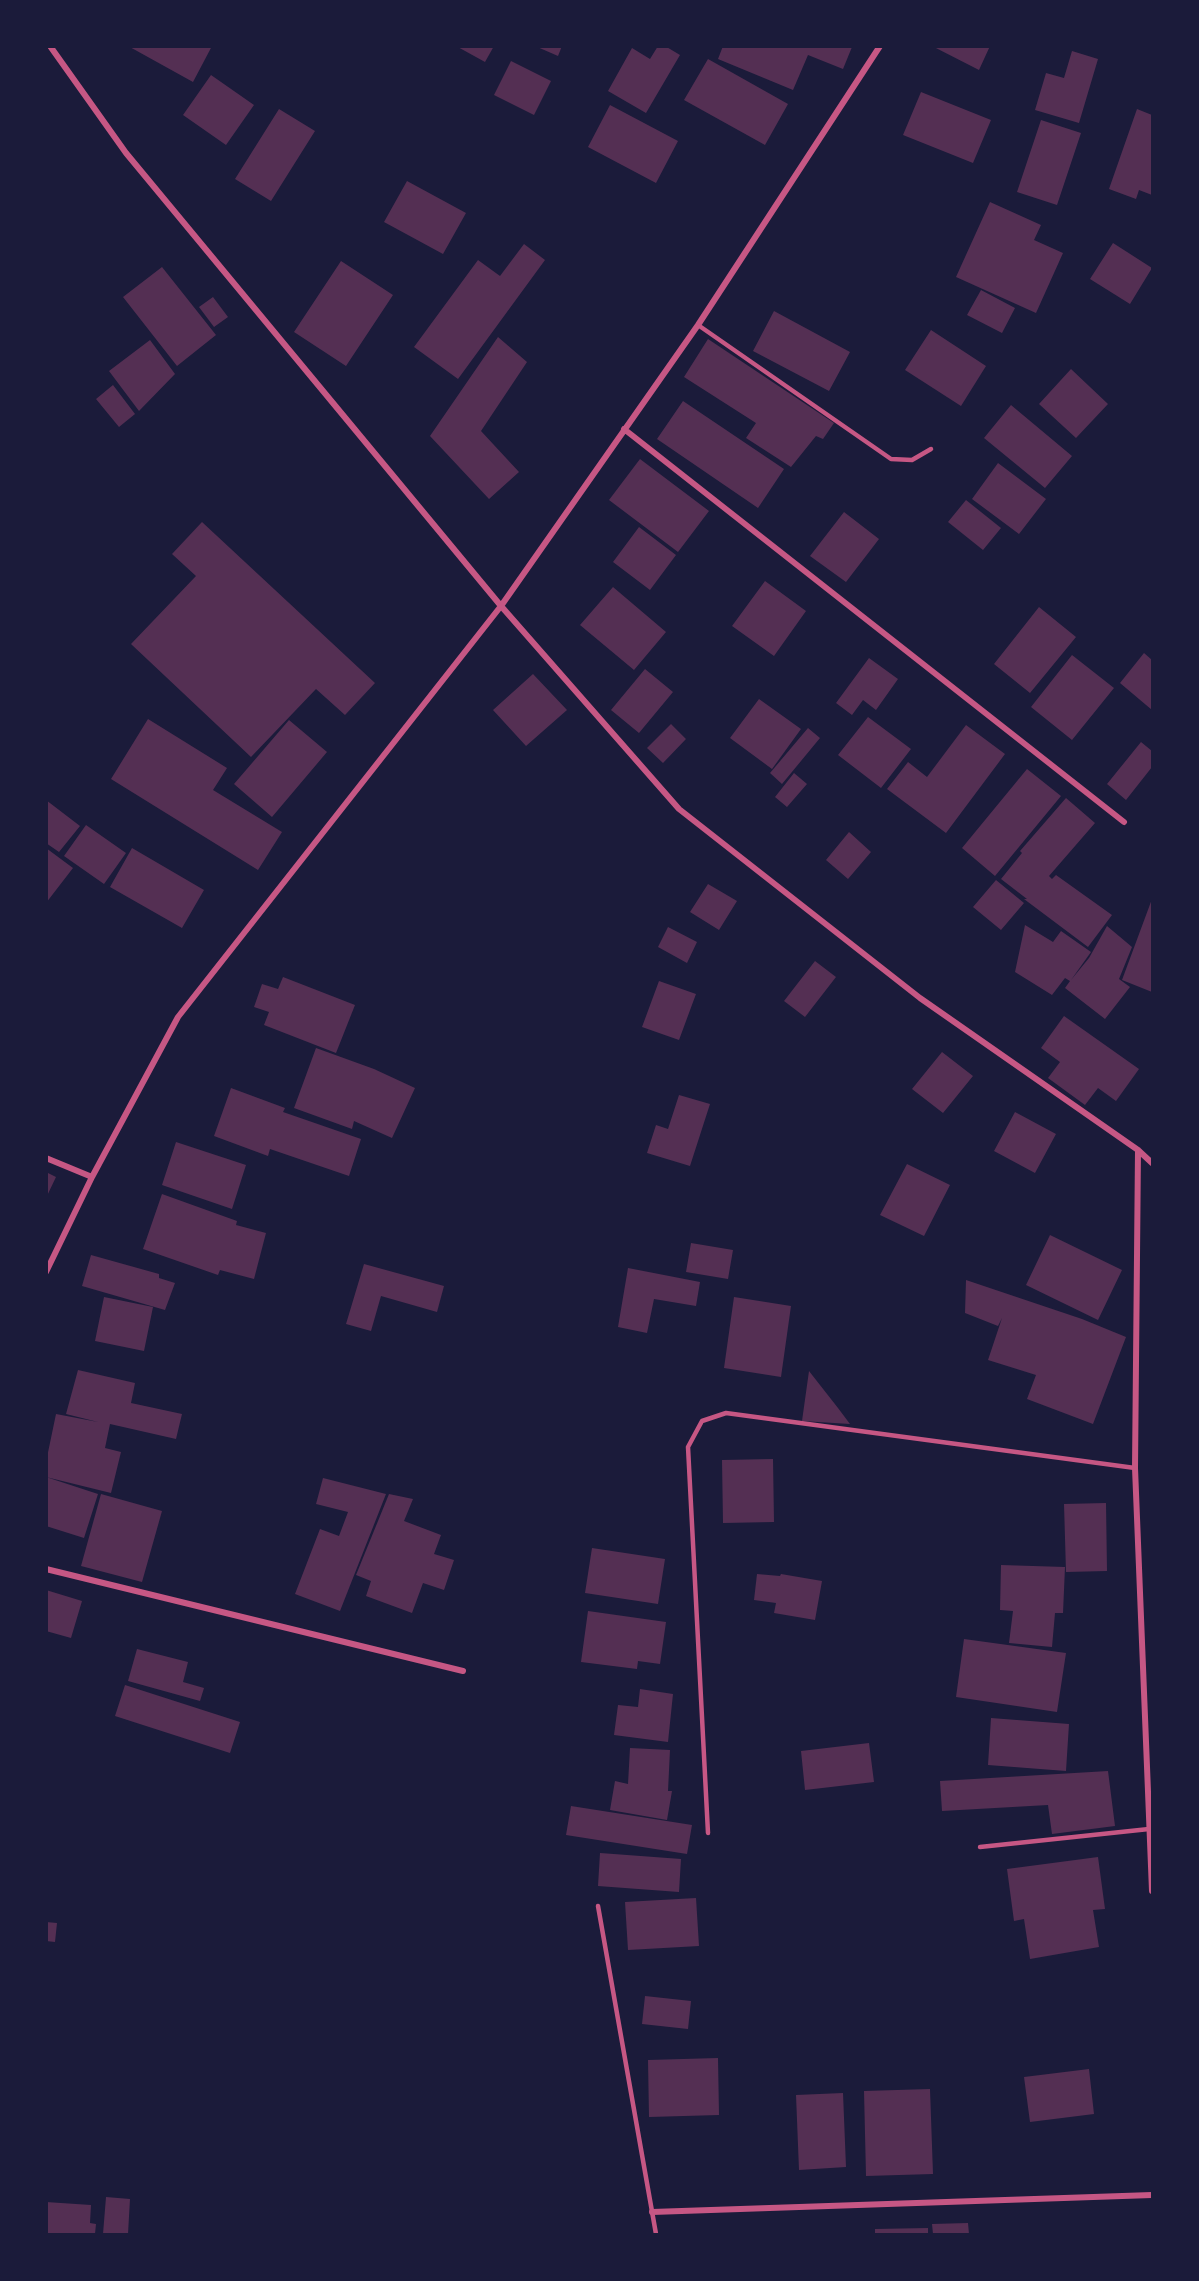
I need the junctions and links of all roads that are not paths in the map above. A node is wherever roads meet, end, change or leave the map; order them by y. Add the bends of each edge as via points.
1 (50, 46) edge
2 (880, 46) edge
3 (698, 325) junction
4 (624, 429) junction
5 (931, 449) dead end
6 (501, 606) junction
7 (1124, 822) dead end
8 (1138, 1150) junction
9 (46, 1158) edge
10 (1152, 1163) edge
11 (92, 1178) junction
12 (46, 1272) edge
13 (1135, 1468) junction
14 (46, 1569) edge
15 (463, 1671) dead end
16 (1150, 1745) edge
17 (1149, 1829) junction
18 (708, 1833) dead end
19 (980, 1848) dead end
20 (1152, 1891) edge
21 (598, 1906) dead end
22 (1152, 2195) edge
23 (652, 2212) junction
24 (656, 2235) edge

1 - 6 street via 126,153
2 - 3 street
3 - 4 street
3 - 5 lane via 891,459 912,460
4 - 6 street
4 - 7 street
6 - 8 street via 679,809 920,998
6 - 11 street via 178,1017
8 - 10 street
8 - 13 street
9 - 11 street
11 - 12 street
13 - 16 street
13 - 18 lane via 726,1413 702,1421 688,1447
14 - 15 street
16 - 17 street
17 - 19 lane
17 - 20 street
21 - 23 lane
22 - 23 street
23 - 24 lane

